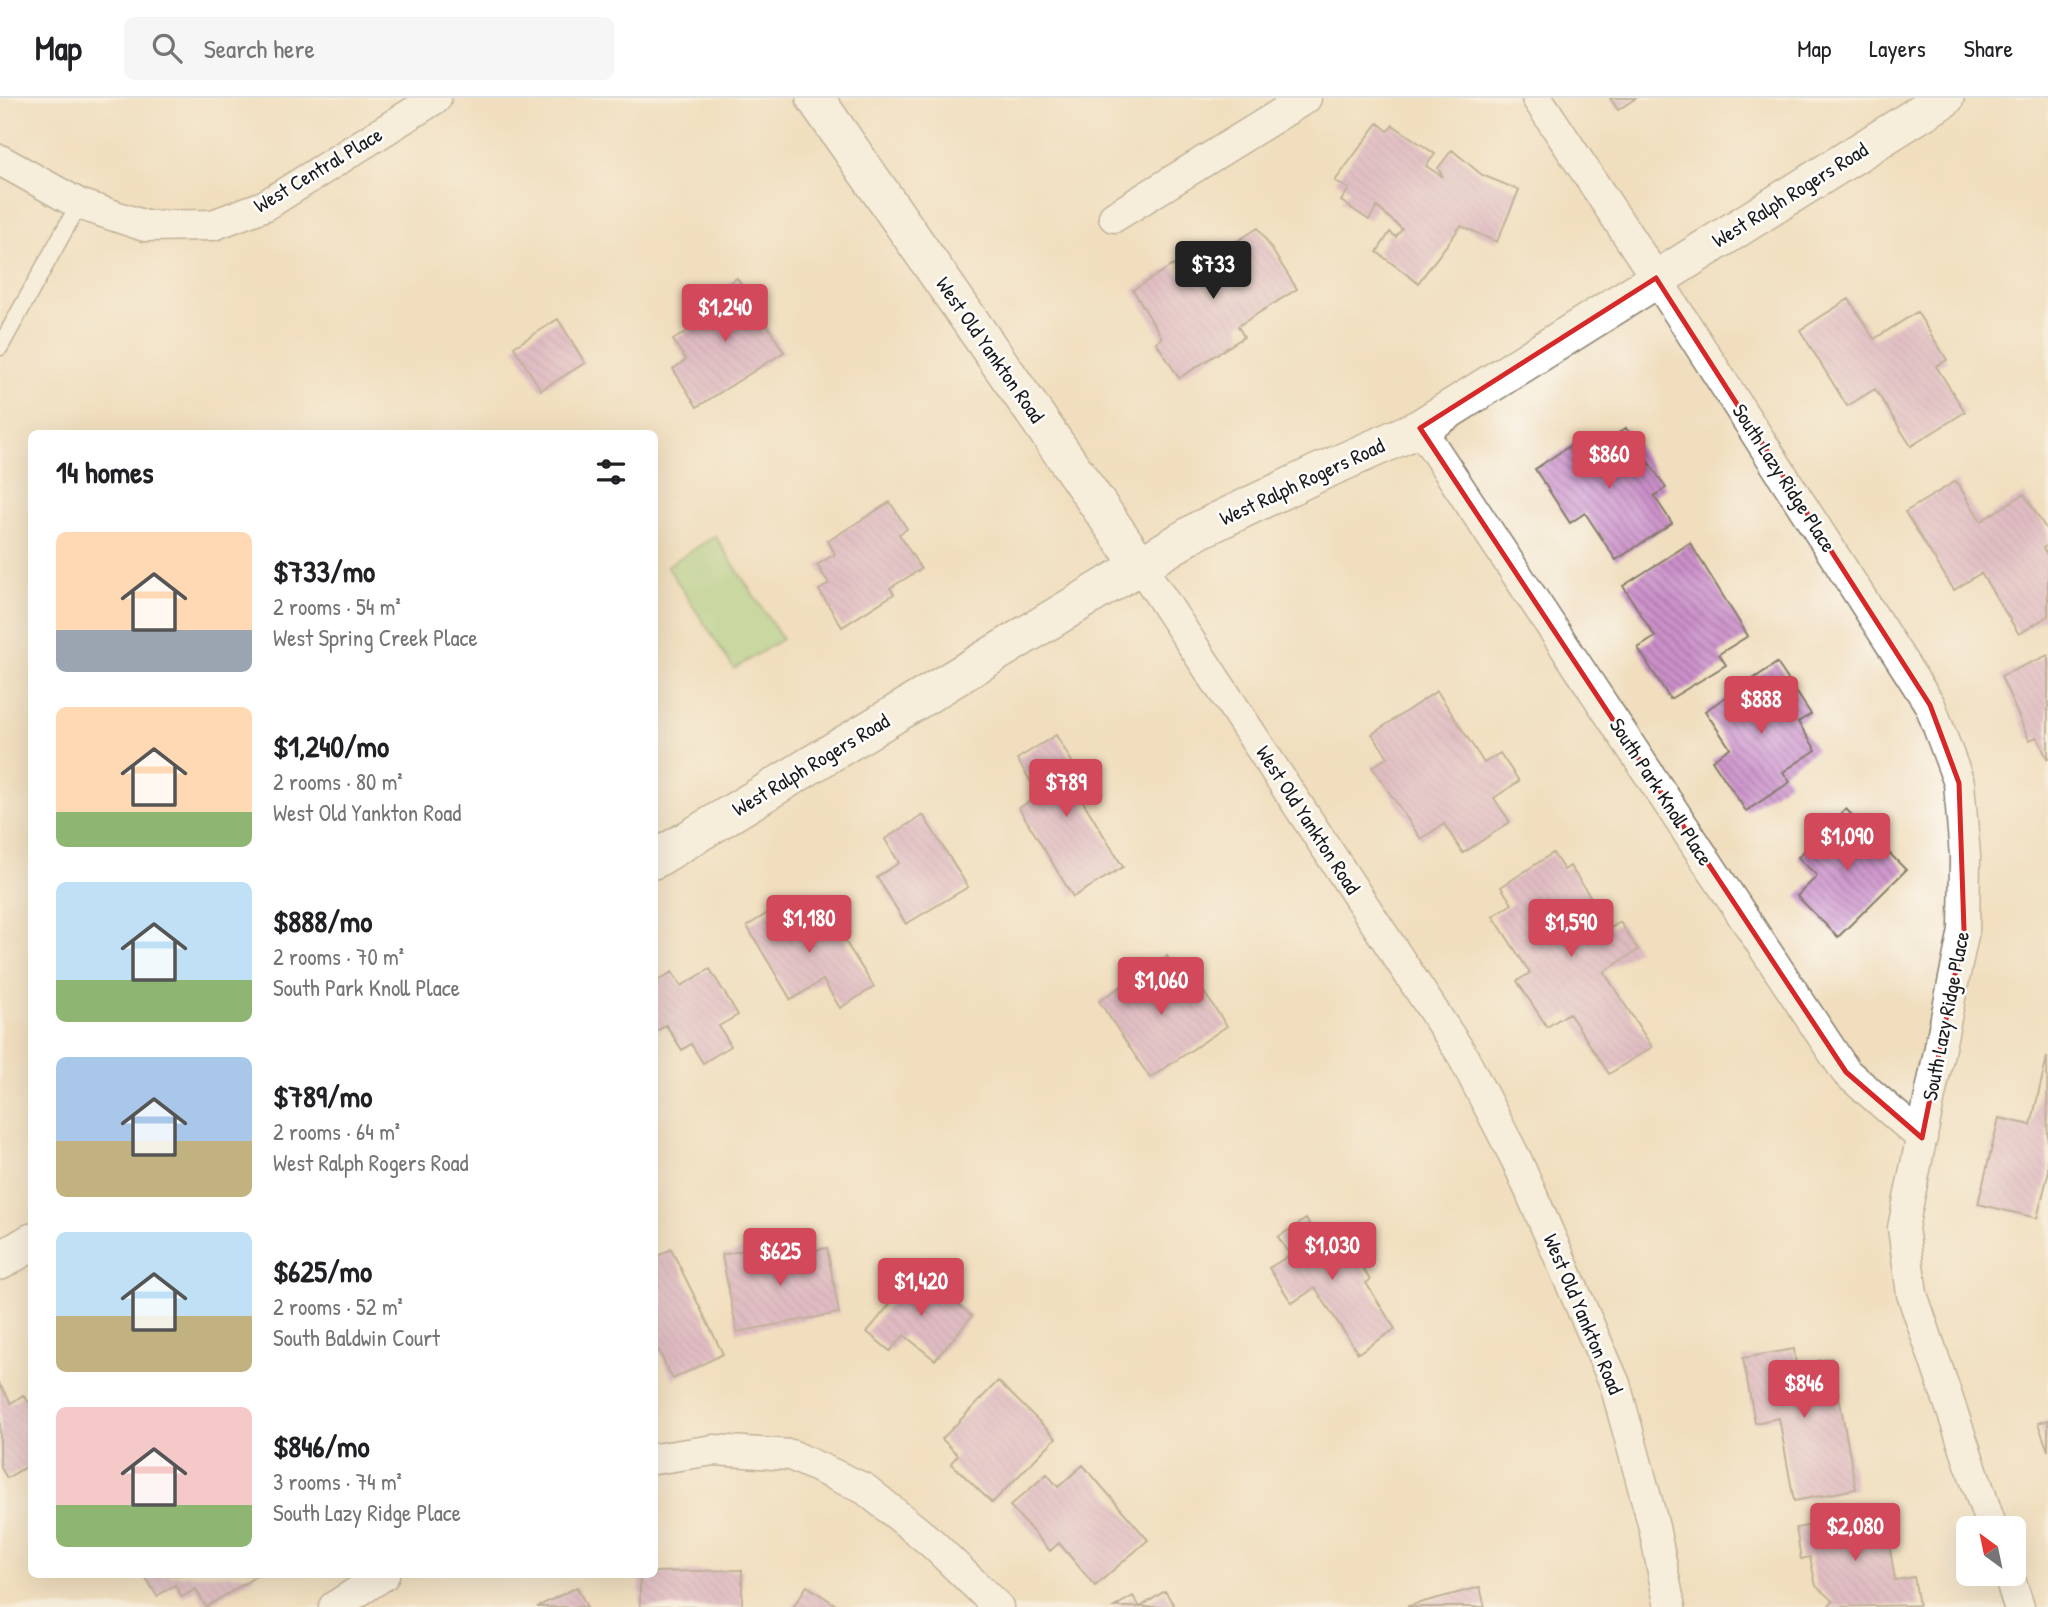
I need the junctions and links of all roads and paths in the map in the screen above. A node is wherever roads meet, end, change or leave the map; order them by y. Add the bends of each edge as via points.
1 (436, 98) edge
2 (815, 98) edge
3 (1306, 98) edge
4 (1536, 98) edge
5 (1945, 98) edge
6 (0, 160) edge
7 (79, 204) junction
8 (1115, 217) dead end
9 (1656, 278) junction
10 (0, 347) edge
11 (1420, 428) junction
12 (1140, 565) junction
13 (658, 858) edge
14 (1922, 1138) junction
15 (28, 1244) edge
16 (0, 1261) edge
17 (658, 1458) edge
18 (1988, 1516) edge
19 (379, 1578) edge
20 (2012, 1586) edge
21 (334, 1607) edge
22 (998, 1607) edge
23 (1670, 1607) edge
24 (2019, 1607) edge

1 - 7 street, West Central Place via 266,205 213,225 145,226
2 - 12 street, West Old Yankton Road
3 - 8 street
4 - 9 street, South Lazy Ridge Place
5 - 9 street, West Ralph Rogers Road
6 - 7 street, West Central Place
7 - 10 lane
9 - 11 street, West Ralph Rogers Road
9 - 14 street, South Lazy Ridge Place via 1930,705 1959,783 1965,856 1964,930
11 - 12 street, West Ralph Rogers Road via 1199,530
11 - 14 street, South Park Knoll Place via 1846,1072
12 - 13 street, West Ralph Rogers Road
12 - 23 street, West Old Yankton Road via 1461,1054 1510,1149 1615,1384 1654,1527
14 - 18 street, South Lazy Ridge Place via 1903,1228 1912,1294
15 - 16 street
17 - 22 street via 714,1450 791,1455 865,1489 933,1544
19 - 21 street
20 - 24 street

